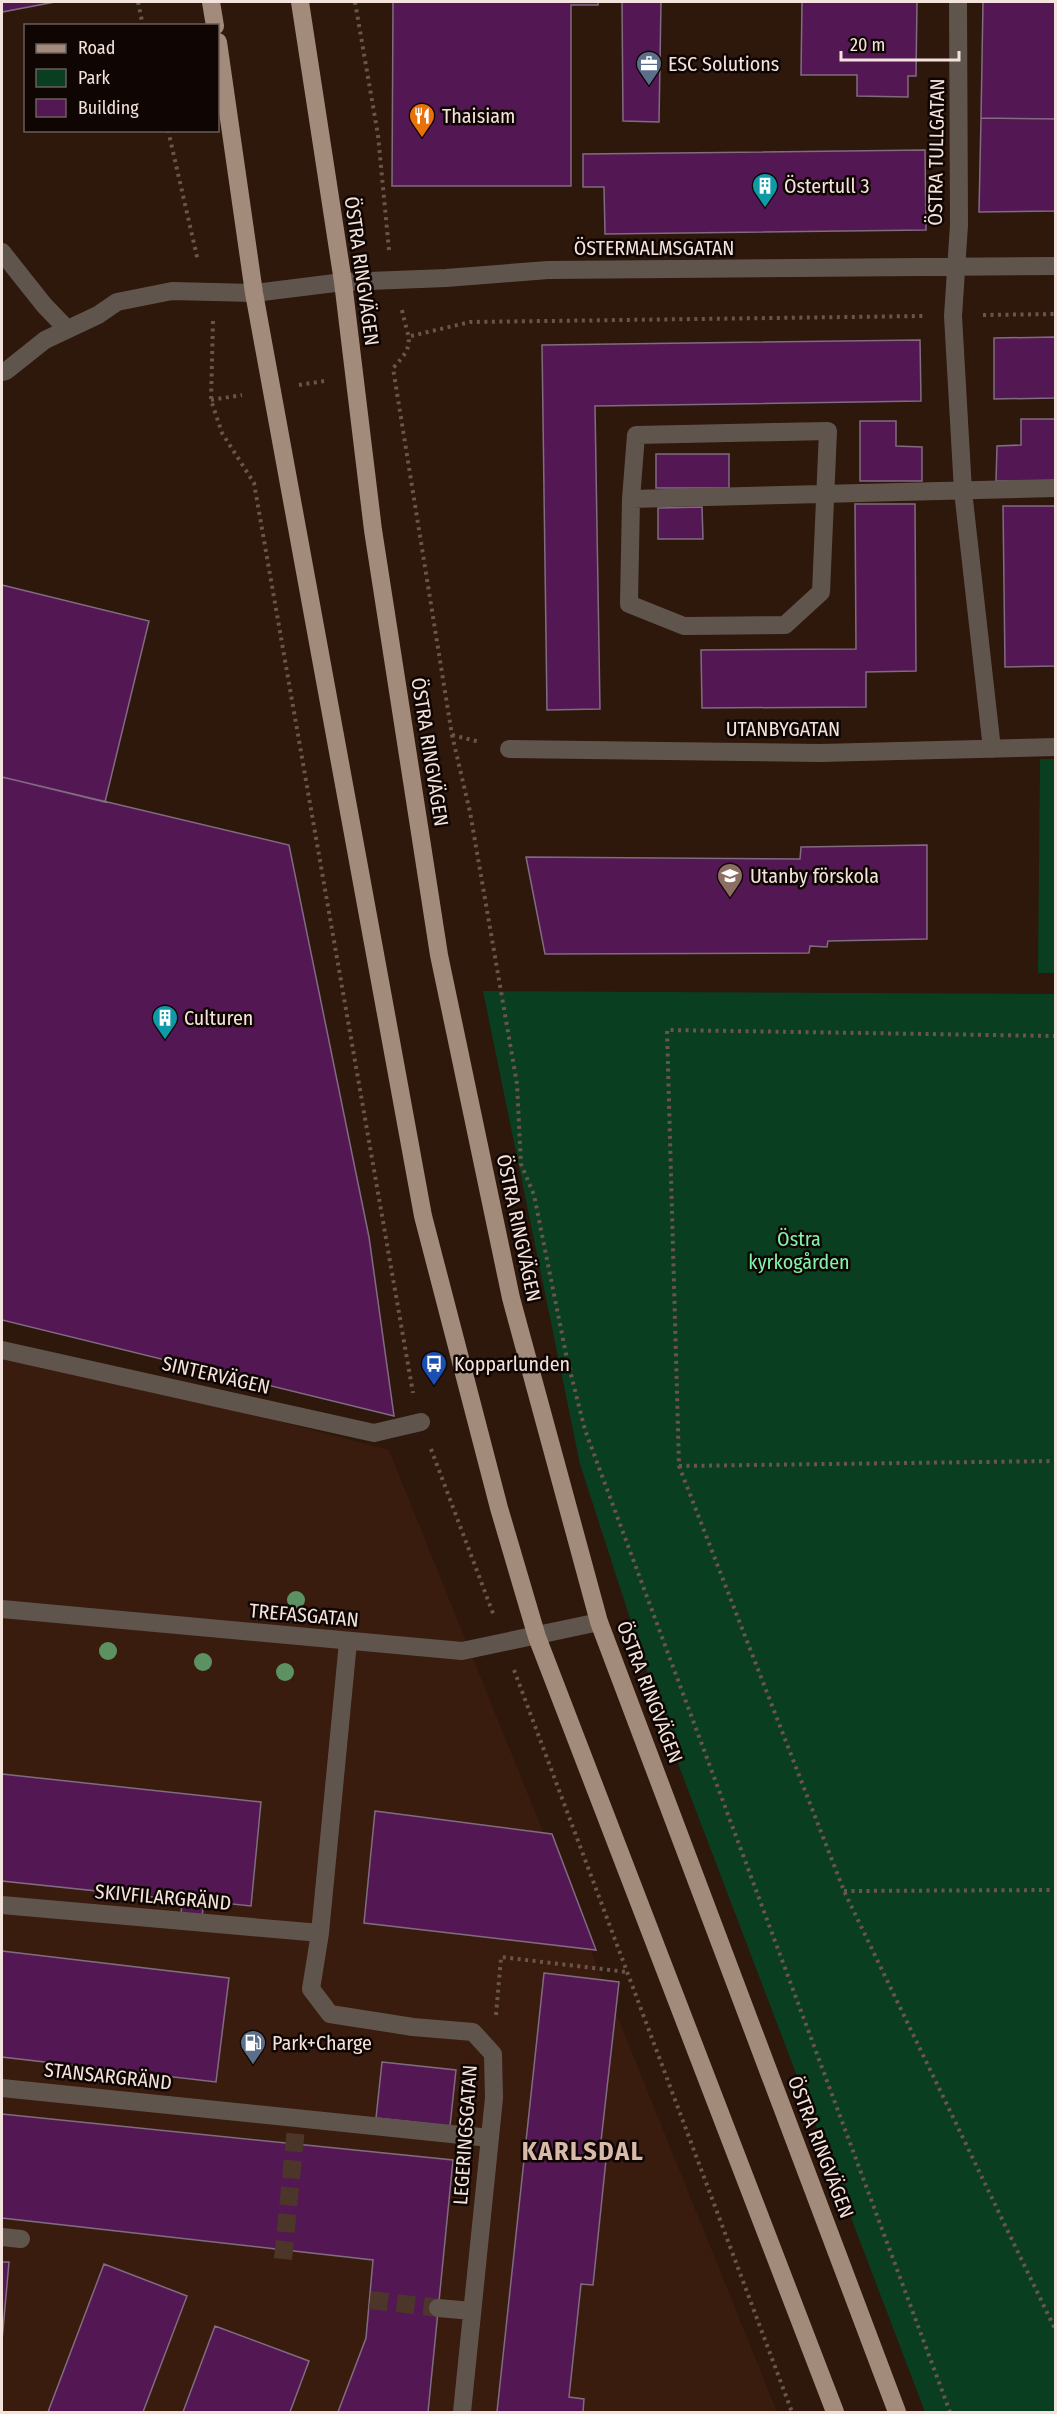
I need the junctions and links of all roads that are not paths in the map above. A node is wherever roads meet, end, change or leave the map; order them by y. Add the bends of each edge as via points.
1 (211, 2) edge
2 (300, 2) edge
3 (958, 2) edge
4 (215, 24) edge
5 (219, 49) edge
6 (2, 252) edge
7 (1056, 266) edge
8 (954, 267) junction
9 (343, 282) junction
10 (254, 293) junction
11 (67, 329) junction
12 (2, 372) edge
13 (1056, 488) edge
14 (963, 490) junction
15 (827, 494) junction
16 (632, 499) junction
17 (1056, 747) edge
18 (509, 749) dead end
19 (992, 749) junction
20 (2, 1350) edge
21 (421, 1422) dead end
22 (2, 1609) edge
23 (599, 1622) junction
24 (537, 1637) junction
25 (348, 1642) junction
26 (2, 1905) edge
27 (320, 1933) junction
28 (2, 2088) edge
29 (489, 2138) junction
30 (2, 2237) edge
31 (21, 2239) dead end
32 (438, 2307) tunnel mouth
33 (472, 2311) junction
34 (462, 2412) edge
35 (835, 2412) edge
36 (897, 2412) edge

1 - 4 main road
2 - 9 main road, ÖSTRA RINGVÄGEN
3 - 8 street, ÖSTRA TULLGATAN via 959,225
5 - 10 main road
6 - 11 street
7 - 8 street, ÖSTERMALMSGATAN
8 - 9 street, ÖSTERMALMSGATAN via 548,270
8 - 14 street, ÖSTRA TULLGATAN
9 - 10 street, ÖSTERMALMSGATAN
9 - 23 main road, ÖSTRA RINGVÄGEN via 373,530 439,955 511,1298
10 - 11 street, ÖSTERMALMSGATAN via 172,291 117,302
10 - 24 main road via 423,1216
11 - 12 street, ÖSTERMALMSGATAN
13 - 14 street
14 - 15 street
14 - 19 street, ÖSTRA TULLGATAN
15 - 16 street
15 - 16 street via 828,431 636,435
15 - 16 street via 821,592 786,625 684,626 629,604
17 - 19 street, UTANBYGATAN
18 - 19 street, UTANBYGATAN via 820,753
20 - 21 street, SINTERVÄGEN via 374,1433
22 - 25 street, TREFASGATAN
23 - 24 street, TREFASGATAN
23 - 36 main road, ÖSTRA RINGVÄGEN
24 - 25 street, TREFASGATAN via 462,1651
24 - 35 main road
25 - 27 street, LEGERINGSGATAN
26 - 27 street, SKIVFILARGRÄND
27 - 29 street, LEGERINGSGATAN via 311,1989 330,2014 473,2032 493,2054 494,2098
28 - 29 street, STANSARGRÄND
29 - 33 street, LEGERINGSGATAN
30 - 31 street
32 - 33 street
33 - 34 street, LEGERINGSGATAN

